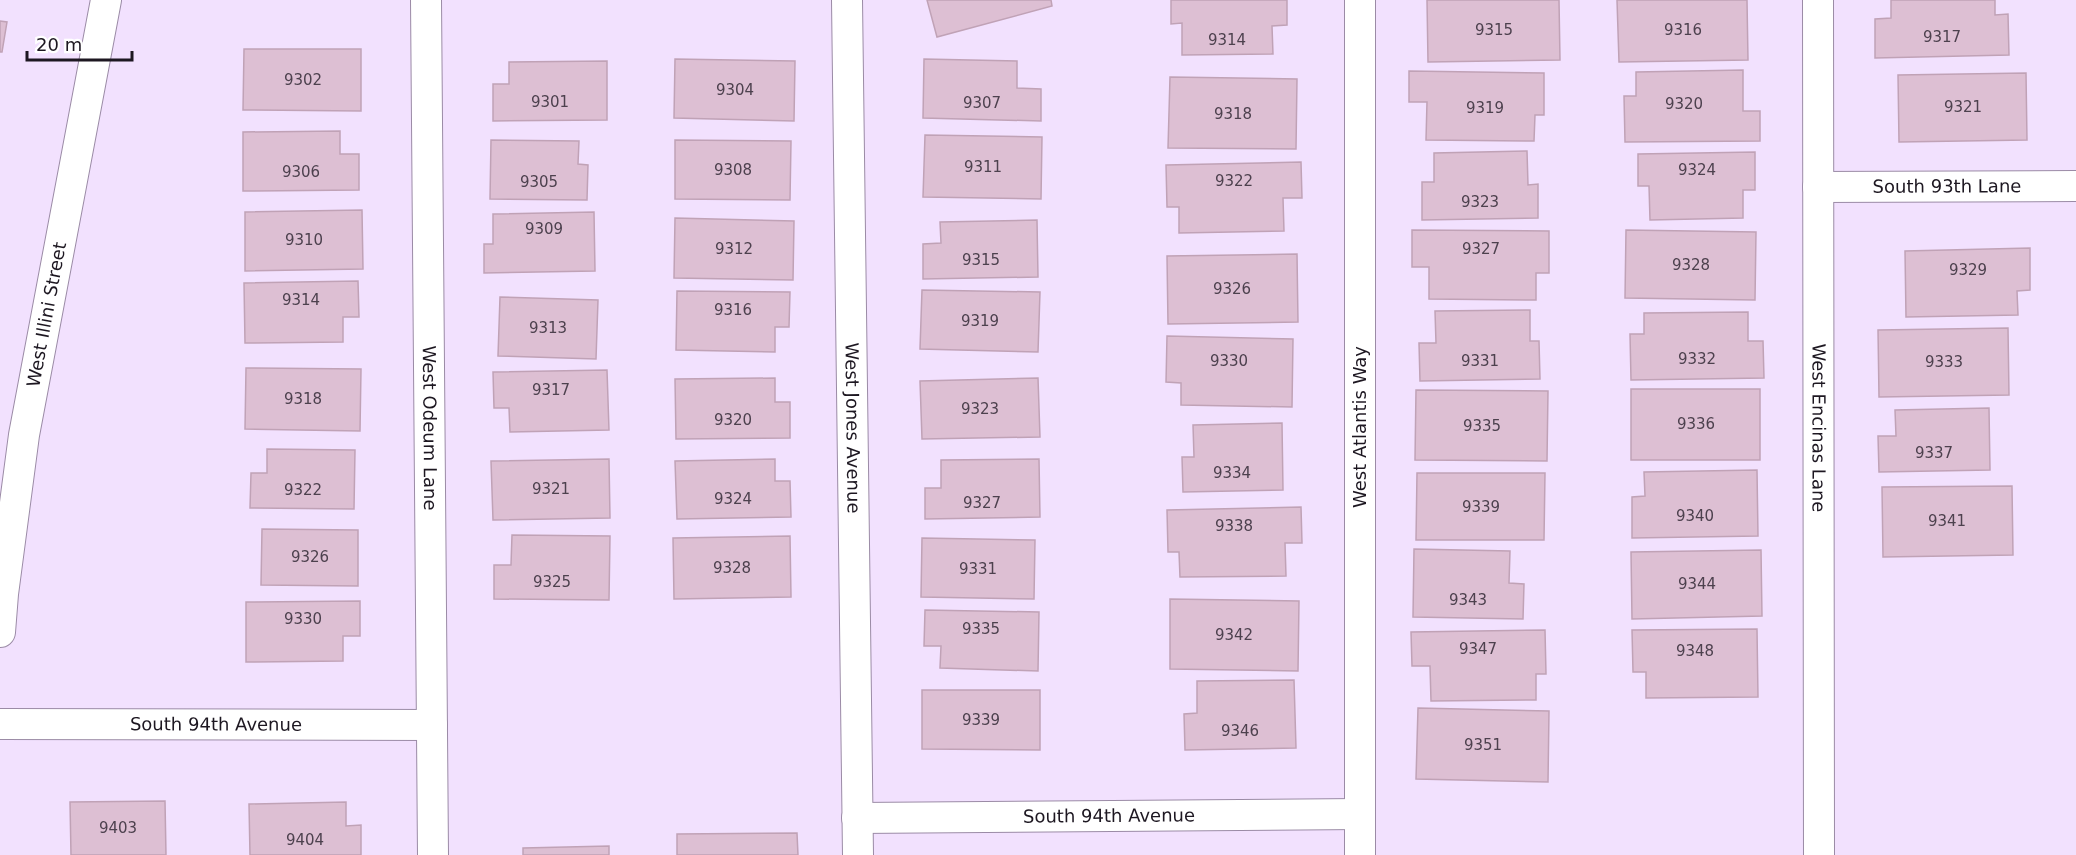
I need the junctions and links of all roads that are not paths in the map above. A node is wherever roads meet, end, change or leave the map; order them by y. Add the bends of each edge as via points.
1 (106, 0) edge
2 (426, 0) edge
3 (847, 0) edge
4 (1359, 0) edge
5 (1818, 0) edge
6 (2076, 186) edge
7 (1818, 187) junction
8 (0, 632) edge
9 (0, 724) edge
10 (432, 725) junction
11 (1360, 814) junction
12 (857, 818) junction
13 (433, 855) edge
14 (858, 855) edge
15 (1360, 855) edge
16 (1819, 855) edge

1 - 8 street, West Illini Street via 24,435
2 - 10 street, West Odeum Lane
3 - 12 street, West Jones Avenue
4 - 11 street, West Atlantis Way
5 - 7 street, West Encinas Lane
6 - 7 street, South 93th Lane
7 - 16 street, West Encinas Lane
9 - 10 street, South 94th Avenue
10 - 13 street, West Odeum Lane
11 - 12 street, South 94th Avenue
11 - 15 street, West Atlantis Way
12 - 14 street, West Jones Avenue

